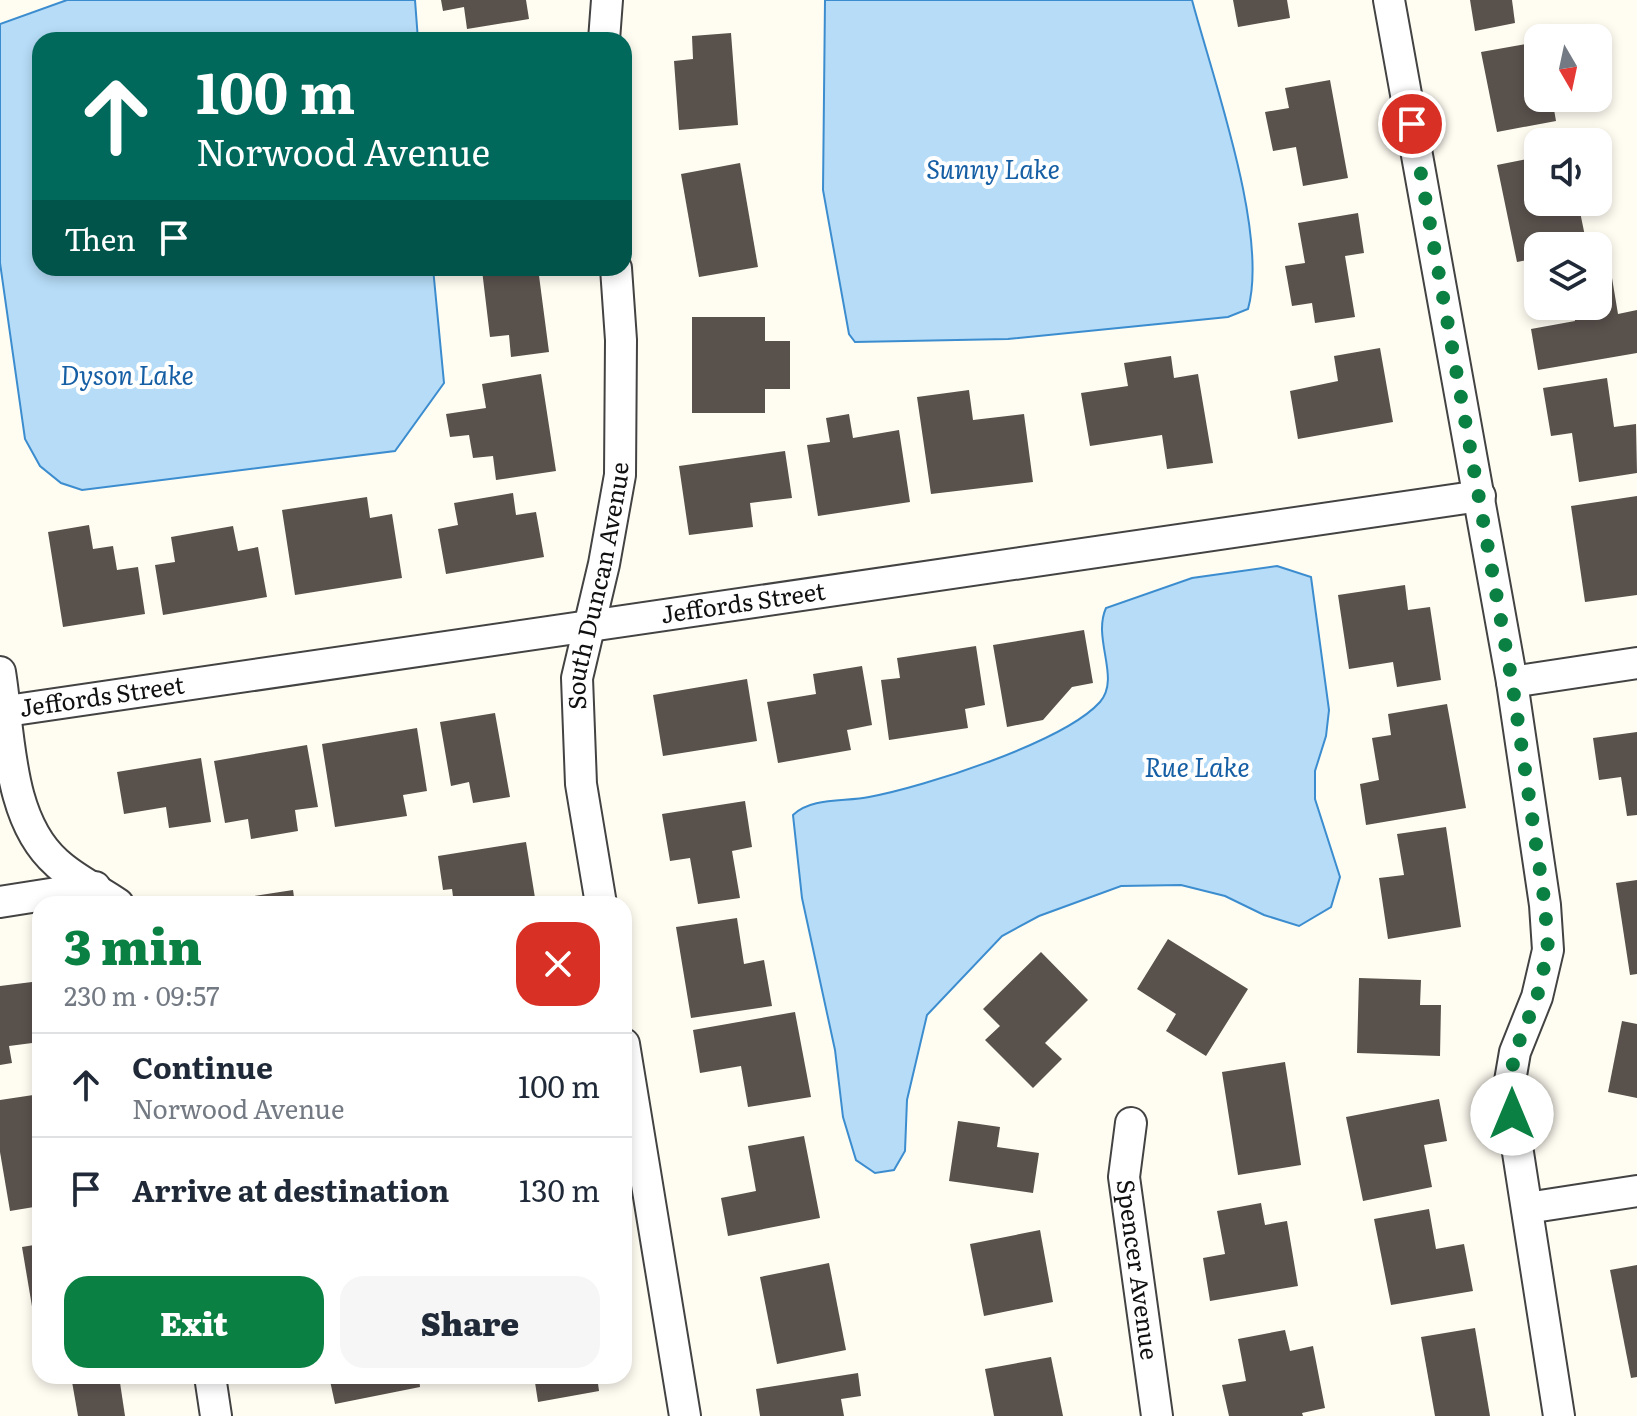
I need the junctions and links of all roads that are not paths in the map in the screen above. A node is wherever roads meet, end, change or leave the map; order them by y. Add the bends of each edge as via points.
1 (607, 0) edge
2 (1389, 0) edge
3 (605, 32) edge
4 (617, 276) edge
5 (1480, 496) junction
6 (588, 627) junction
7 (1637, 663) edge
8 (0, 672) edge
9 (1512, 682) junction
10 (7, 711) junction
11 (106, 896) edge
12 (600, 896) edge
13 (32, 900) edge
14 (0, 902) edge
15 (632, 1093) edge
16 (1131, 1123) dead end
17 (1637, 1191) edge
18 (1527, 1208) junction
19 (211, 1384) edge
20 (216, 1416) edge
21 (685, 1416) edge
22 (1157, 1416) edge
23 (1559, 1416) edge

1 - 3 street
2 - 5 street
4 - 6 street, South Duncan Avenue via 620,475
5 - 6 street, Jeffords Street
5 - 9 street
6 - 10 street, Jeffords Street
6 - 12 street, South Duncan Avenue via 577,678 576,728
7 - 9 street
8 - 10 street
9 - 18 street via 1548,950 1510,1081
10 - 11 street via 20,800 35,837 57,863
13 - 14 street
15 - 21 street
16 - 22 street, Spencer Avenue via 1124,1177
17 - 18 street
18 - 23 street
19 - 20 street

